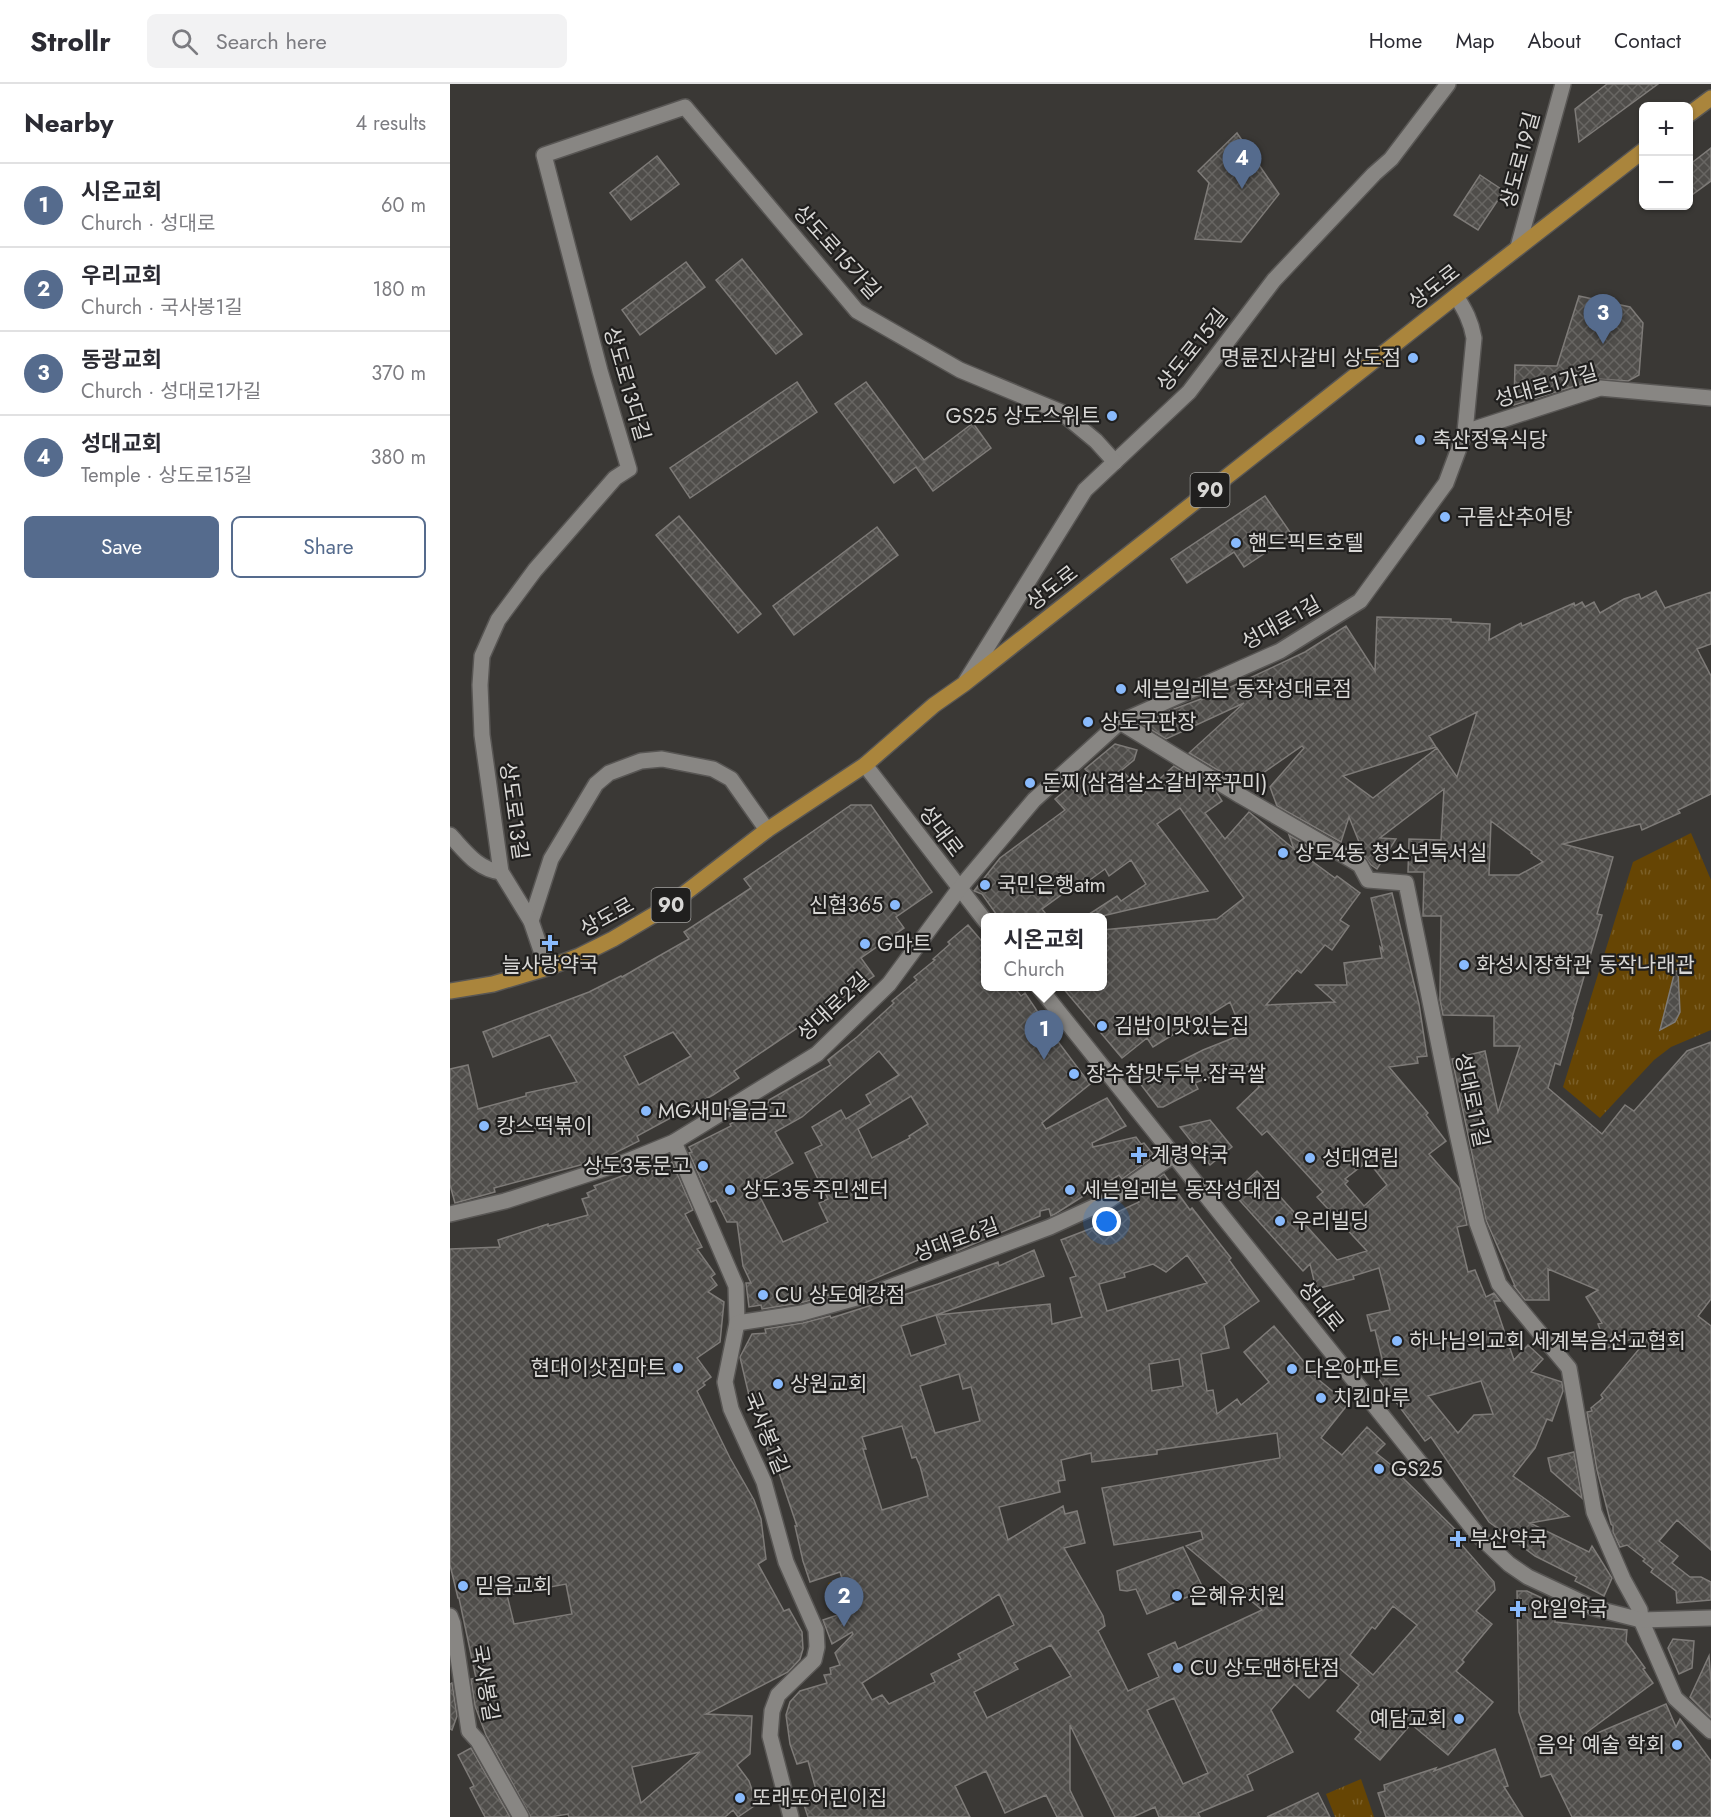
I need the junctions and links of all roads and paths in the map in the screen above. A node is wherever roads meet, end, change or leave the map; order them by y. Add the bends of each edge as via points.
1 (1448, 84) edge
2 (1563, 84) edge
3 (1711, 98) edge
4 (1693, 112) edge
5 (1639, 154) edge
6 (544, 155) joint
7 (1518, 247) junction
8 (1456, 296) junction
9 (1711, 398) edge
10 (1465, 432) junction
11 (1114, 462) junction
12 (964, 684) junction
13 (480, 685) joint
14 (1120, 722) junction
15 (865, 765) junction
16 (767, 830) junction
17 (450, 835) edge
18 (501, 872) junction
19 (959, 889) junction
20 (981, 916) edge
21 (531, 921) junction
22 (547, 968) junction
23 (450, 991) edge
24 (1041, 991) edge
25 (674, 1142) junction
26 (1174, 1155) junction
27 (450, 1214) edge
28 (737, 1323) junction
29 (450, 1617) edge
30 (1711, 1618) edge
31 (1641, 1620) junction
32 (1711, 1731) edge
33 (521, 1817) edge
34 (791, 1817) edge

1 - 11 street, 상도로15길 via 1391,159 1274,280 1189,392
2 - 7 street, 상도로19길
3 - 4 main road
5 - 7 main road, 상도로 / 90
6 - 11 street, 상도로15가길 via 685,106 856,311 960,370 1061,412
6 - 13 street, 상도로13다길 via 629,469 615,478 535,570 498,620 482,656
7 - 8 main road, 상도로 / 90
8 - 10 street, 성대로1길 via 1472,323 1474,338
8 - 12 main road, 상도로 / 90
9 - 10 street, 성대로1가길 via 1600,388
10 - 14 street, 성대로1길 via 1446,483 1360,601 1280,651
11 - 12 street, 상도로15길 via 1085,490
12 - 15 main road, 상도로 / 90
13 - 18 street, 상도로13길 via 482,735
14 - 19 street, 성대로1길 via 1034,800
14 - 31 street, 성대로11길 via 1360,865 1368,880 1406,883 1477,1223 1499,1284 1569,1368 1594,1512 1640,1610
15 - 16 main road, 상도로 / 90
15 - 19 street, 성대로
16 - 21 street via 731,779 713,768 662,759 641,761 609,773 596,784 551,859
16 - 22 main road, 상도로 / 90 via 667,907 613,939
17 - 18 street via 479,865
18 - 21 street, 상도로13길
19 - 20 street, 성대로
19 - 25 street, 성대로2길 via 889,984 817,1054
21 - 22 street, 상도로13길
22 - 23 main road, 상도로 / 90 via 493,984
24 - 26 street, 성대로
25 - 27 street via 505,1201
25 - 28 street, 국사봉1길 via 736,1286
26 - 28 street, 성대로6길 via 1108,1200 1050,1227 871,1294 802,1313
26 - 31 street, 성대로 via 1478,1535 1528,1577 1594,1608
28 - 34 street, 국사봉1길 via 724,1382 731,1409 764,1482 786,1562 816,1630 814,1660 778,1695 770,1722 770,1736
29 - 33 street, 국사봉길 via 469,1731
30 - 31 street, 성대로
31 - 32 street via 1675,1698

